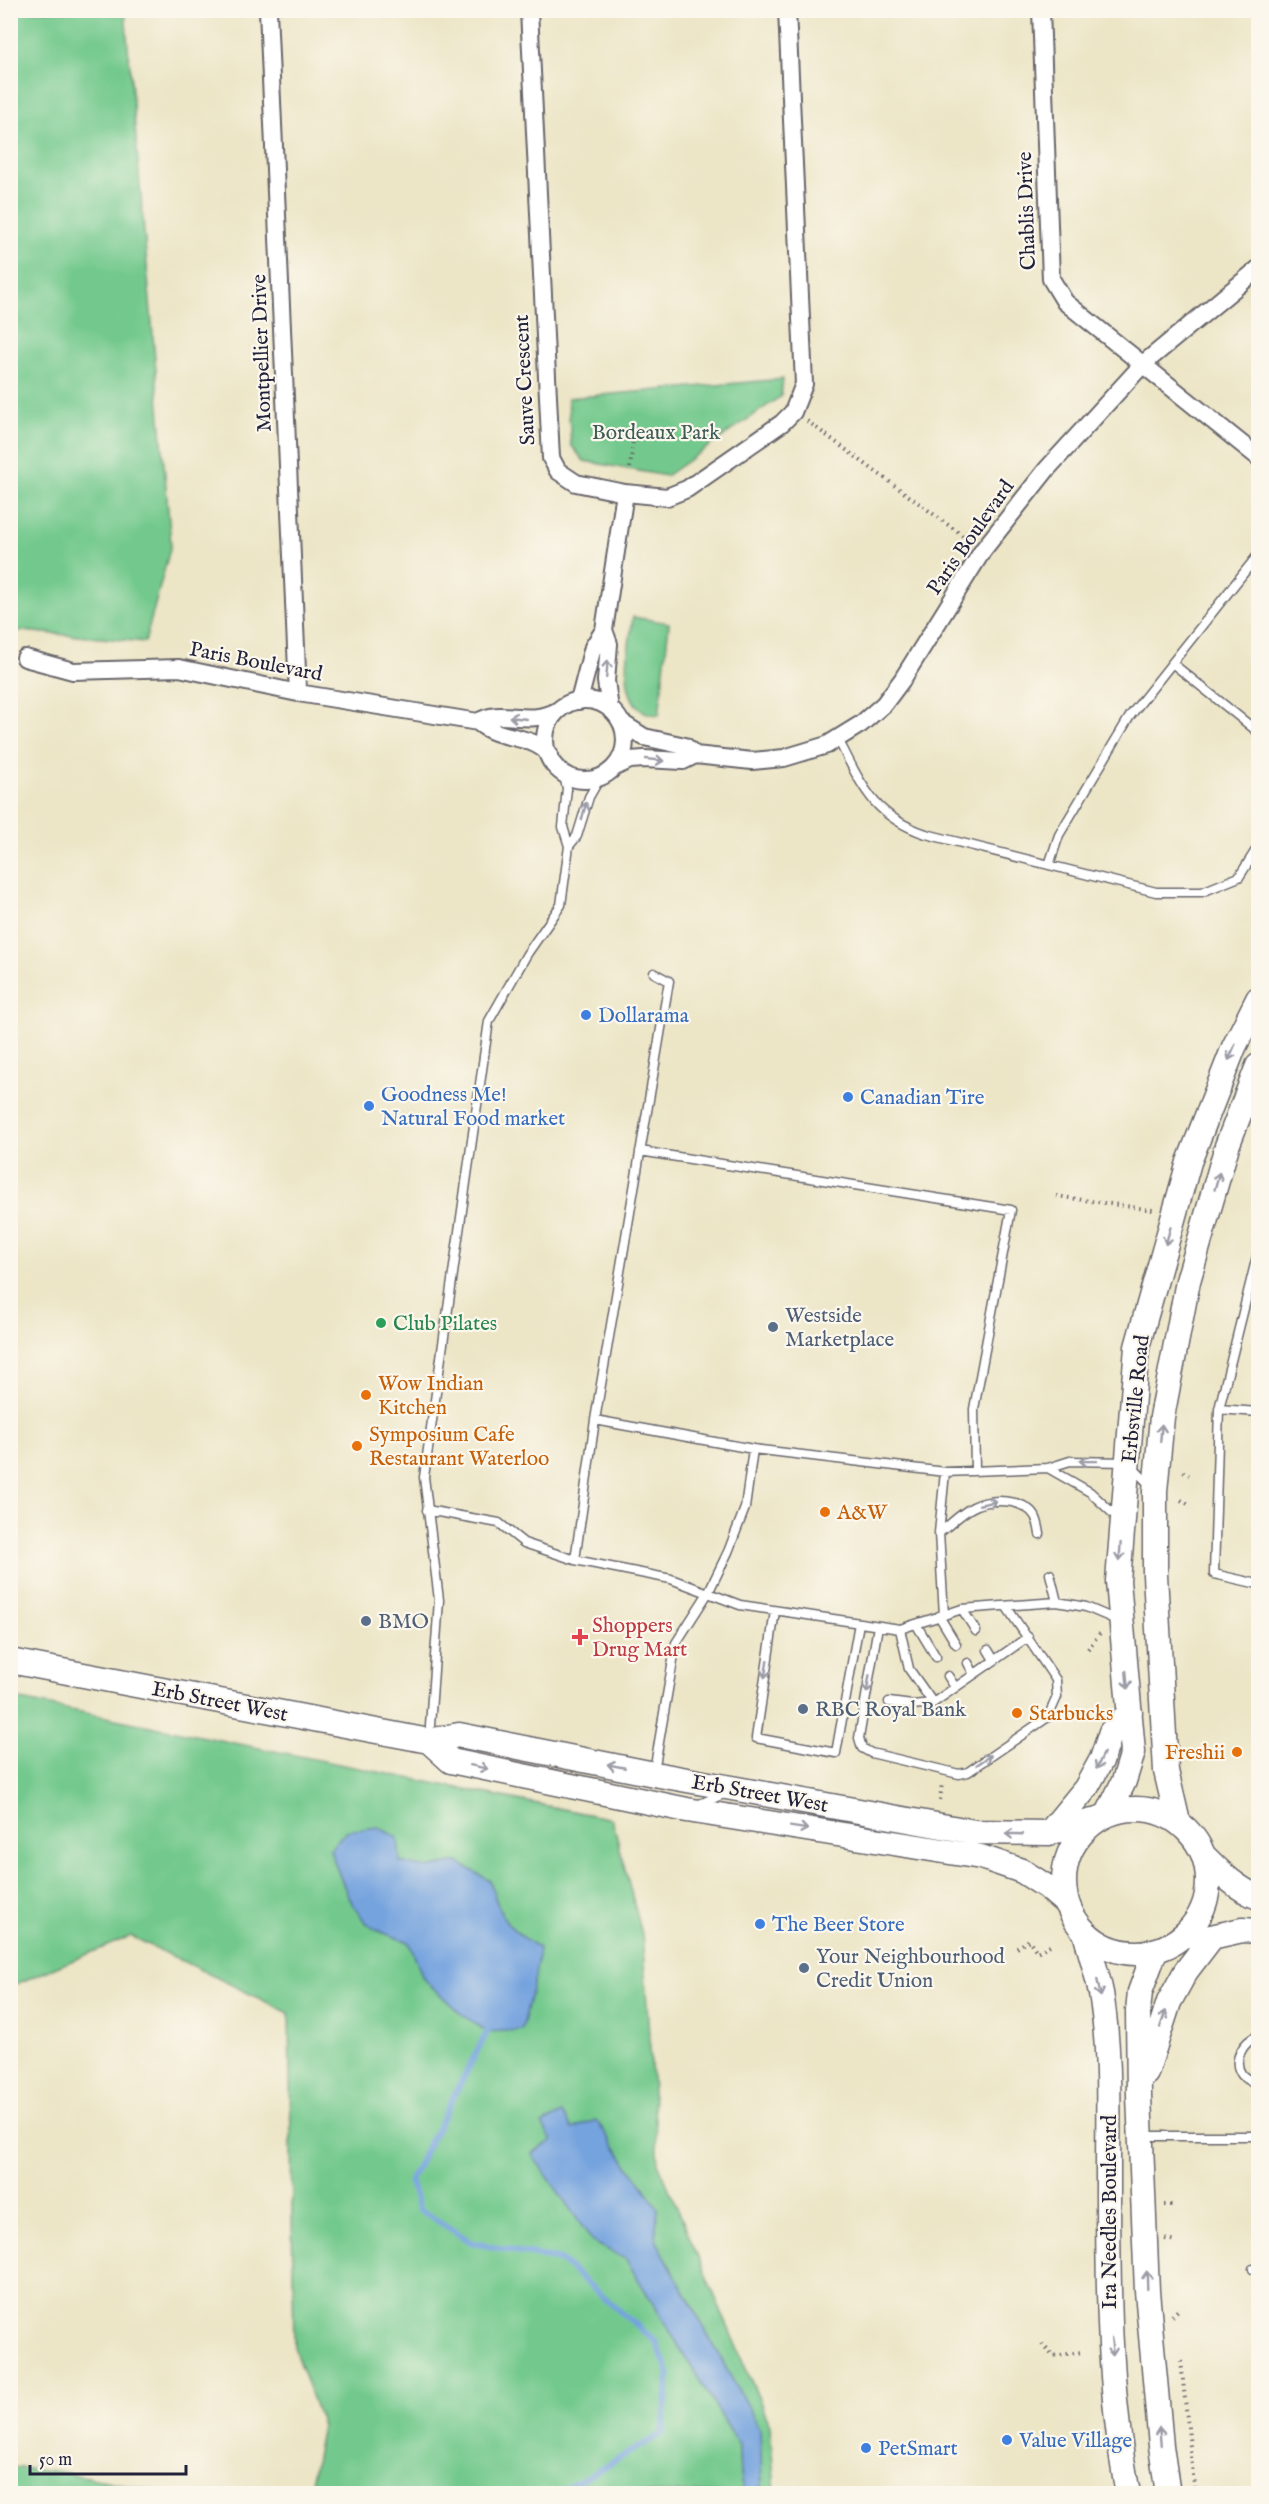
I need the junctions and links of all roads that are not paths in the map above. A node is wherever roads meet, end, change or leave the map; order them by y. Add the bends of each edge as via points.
1 (268, 10) edge
2 (529, 10) edge
3 (787, 10) edge
4 (1041, 10) edge
5 (1258, 269) edge
6 (1143, 364) junction
7 (1258, 457) edge
8 (625, 493) junction
9 (1258, 555) edge
10 (604, 630) junction
11 (25, 658) dead end
12 (1172, 663) junction
13 (298, 693) junction
14 (579, 701) junction
15 (610, 709) junction
16 (558, 711) junction
17 (478, 722) junction
18 (622, 723) junction
19 (1258, 732) edge
20 (838, 739) junction
21 (549, 754) junction
22 (695, 754) junction
23 (608, 771) junction
24 (563, 773) junction
25 (569, 846) junction
26 (1258, 847) edge
27 (1049, 865) junction
28 (654, 973) dead end
29 (1258, 999) edge
30 (1258, 1066) edge
31 (640, 1151) junction
32 (1258, 1252) edge
33 (1219, 1409) junction
34 (1258, 1412) edge
35 (595, 1420) junction
36 (753, 1449) junction
37 (1127, 1462) junction
38 (1048, 1468) junction
39 (975, 1470) junction
40 (945, 1472) junction
41 (1155, 1491) junction
42 (427, 1510) junction
43 (1123, 1523) junction
44 (939, 1533) junction
45 (1040, 1534) dead end
46 (575, 1560) junction
47 (1050, 1574) dead end
48 (1258, 1584) edge
49 (708, 1593) junction
50 (1057, 1602) junction
51 (1006, 1606) junction
52 (962, 1609) junction
53 (775, 1611) junction
54 (941, 1615) junction
55 (1122, 1622) junction
56 (859, 1623) junction
57 (916, 1624) junction
58 (878, 1626) junction
59 (900, 1629) junction
60 (976, 1631) dead end
61 (1028, 1637) junction
62 (956, 1644) dead end
63 (988, 1650) dead end
64 (936, 1657) dead end
65 (994, 1660) junction
66 (10, 1661) edge
67 (968, 1663) dead end
68 (974, 1674) junction
69 (948, 1676) dead end
70 (955, 1687) junction
71 (889, 1702) dead end
72 (933, 1703) junction
73 (1130, 1712) junction
74 (429, 1741) junction
75 (654, 1774) junction
76 (735, 1789) junction
77 (687, 1810) junction
78 (1100, 1817) junction
79 (1178, 1822) junction
80 (1049, 1833) junction
81 (1205, 1857) junction
82 (1258, 1898) edge
83 (1068, 1905) junction
84 (1258, 1930) edge
85 (1085, 1932) junction
86 (1212, 1937) junction
87 (1162, 1948) junction
88 (1258, 2036) edge
89 (1258, 2084) edge
90 (1139, 2095) junction
91 (1258, 2134) edge
92 (1141, 2136) junction
93 (1128, 2493) edge
94 (1168, 2493) edge

1 - 13 street, Montpellier Drive
2 - 8 street, Sauve Crescent via 549,450 554,465 569,480
3 - 8 street, Sauve Crescent via 804,384 793,412 782,423 680,493 657,497
4 - 6 street, Chablis Drive via 1051,279 1065,302
5 - 6 street, Paris Boulevard
6 - 7 street, Chablis Drive
6 - 20 street, Paris Boulevard via 1047,469 983,550 894,692 872,715
8 - 10 street
9 - 12 lane
10 - 14 street via 593,647
15 -> 10 street via 606,681 609,644
11 - 13 street, Paris Boulevard via 73,671 179,668
12 - 19 lane
12 - 27 lane via 1130,716 1059,835
13 - 17 street, Paris Boulevard
14 - 15 street via 596,701
14 - 16 street
15 - 18 street
16 -> 17 street, Paris Boulevard via 541,718 494,716
16 - 21 street via 546,731
17 - 21 street, Paris Boulevard via 496,734 537,745
18 - 22 street, Paris Boulevard via 644,737 685,746
18 - 23 street via 622,756
20 - 22 street, Paris Boulevard via 807,752 768,760
20 - 27 lane via 867,793 899,823 926,834
21 - 24 street
23 -> 22 street, Paris Boulevard via 637,759 683,761
23 - 24 street via 582,779
25 -> 23 lane via 580,831 589,797
24 - 25 lane via 567,788 563,827
25 - 42 lane via 561,905 527,954 489,1021 424,1477
26 - 27 lane via 1239,877 1202,892 1156,892
28 - 31 lane via 669,981
29 -> 37 main road, Erbsville Road via 1234,1047 1189,1162 1137,1347
41 -> 30 main road, Erbsville Road via 1162,1417 1188,1281 1227,1146
31 - 35 lane
31 - 39 lane via 1011,1210 974,1409
32 - 33 lane
33 - 34 lane
33 - 48 lane via 1214,1574
35 - 36 lane
35 - 46 lane
36 - 40 lane
36 - 49 lane via 745,1508
37 -> 38 lane via 1071,1461
37 - 41 lane
37 - 43 main road, Erbsville Road
38 - 39 lane
38 - 43 lane via 1090,1492
39 - 40 lane
40 - 44 lane
41 - 79 main road, Erbsville Road via 1155,1575 1167,1782
42 - 46 lane via 499,1523 524,1543
42 - 74 lane via 439,1600
43 -> 55 main road, Erbsville Road via 1118,1581
44 -> 45 lane via 972,1507 1001,1501 1028,1508 1037,1518
44 - 54 lane
46 - 49 lane via 671,1578
47 - 50 lane
49 - 53 lane via 740,1605
49 - 75 lane via 676,1643
50 - 51 lane
50 - 55 lane via 1086,1607
51 - 52 lane
51 - 61 lane
52 - 54 lane
52 - 60 lane
53 - 56 lane
53 -> 56 lane via 756,1738 836,1753
54 - 57 lane
54 - 62 lane
55 -> 73 main road, Erbsville Road
56 - 58 lane
57 - 59 lane
57 - 64 lane
58 - 59 lane
58 -> 61 lane via 859,1738 862,1748 959,1774 968,1772 1048,1717 1057,1697 1056,1680
59 - 72 lane via 909,1669
61 - 65 lane
63 - 65 lane
65 - 68 lane
66 - 74 main road, Erb Street West
67 - 68 lane
68 - 70 lane
69 - 70 lane
70 - 72 lane
71 - 72 lane
73 - 78 main road, Erbsville Road via 1133,1752 1124,1781
73 -> 80 main road via 1111,1732 1086,1788
75 -> 74 main road, Erb Street West via 459,1735
74 -> 77 main road, Erb Street West via 451,1761
75 - 76 main road, Erb Street West
76 - 77 lane
80 -> 76 main road, Erb Street West via 975,1832
77 -> 83 main road, Erb Street West via 981,1857 1022,1871
78 - 79 main road via 1121,1810 1150,1811
78 - 80 main road, Erb Street West
78 - 83 main road via 1079,1835 1066,1862 1064,1890
79 - 81 main road via 1194,1837
81 - 82 main road via 1229,1881
81 - 87 main road via 1208,1889 1200,1914 1184,1936
83 - 85 main road
84 - 86 main road
85 - 87 main road via 1113,1950 1140,1953
85 -> 93 main road, Ira Needles Boulevard via 1101,1993 1109,2069 1111,2336
86 - 87 main road
90 -> 86 main road via 1169,2002 1185,1971
87 - 90 main road, Ira Needles Boulevard via 1140,1992
88 - 89 lane via 1242,2047 1238,2061 1242,2074
90 - 92 main road, Ira Needles Boulevard
91 - 92 lane
94 -> 92 main road, Ira Needles Boulevard via 1150,2327

